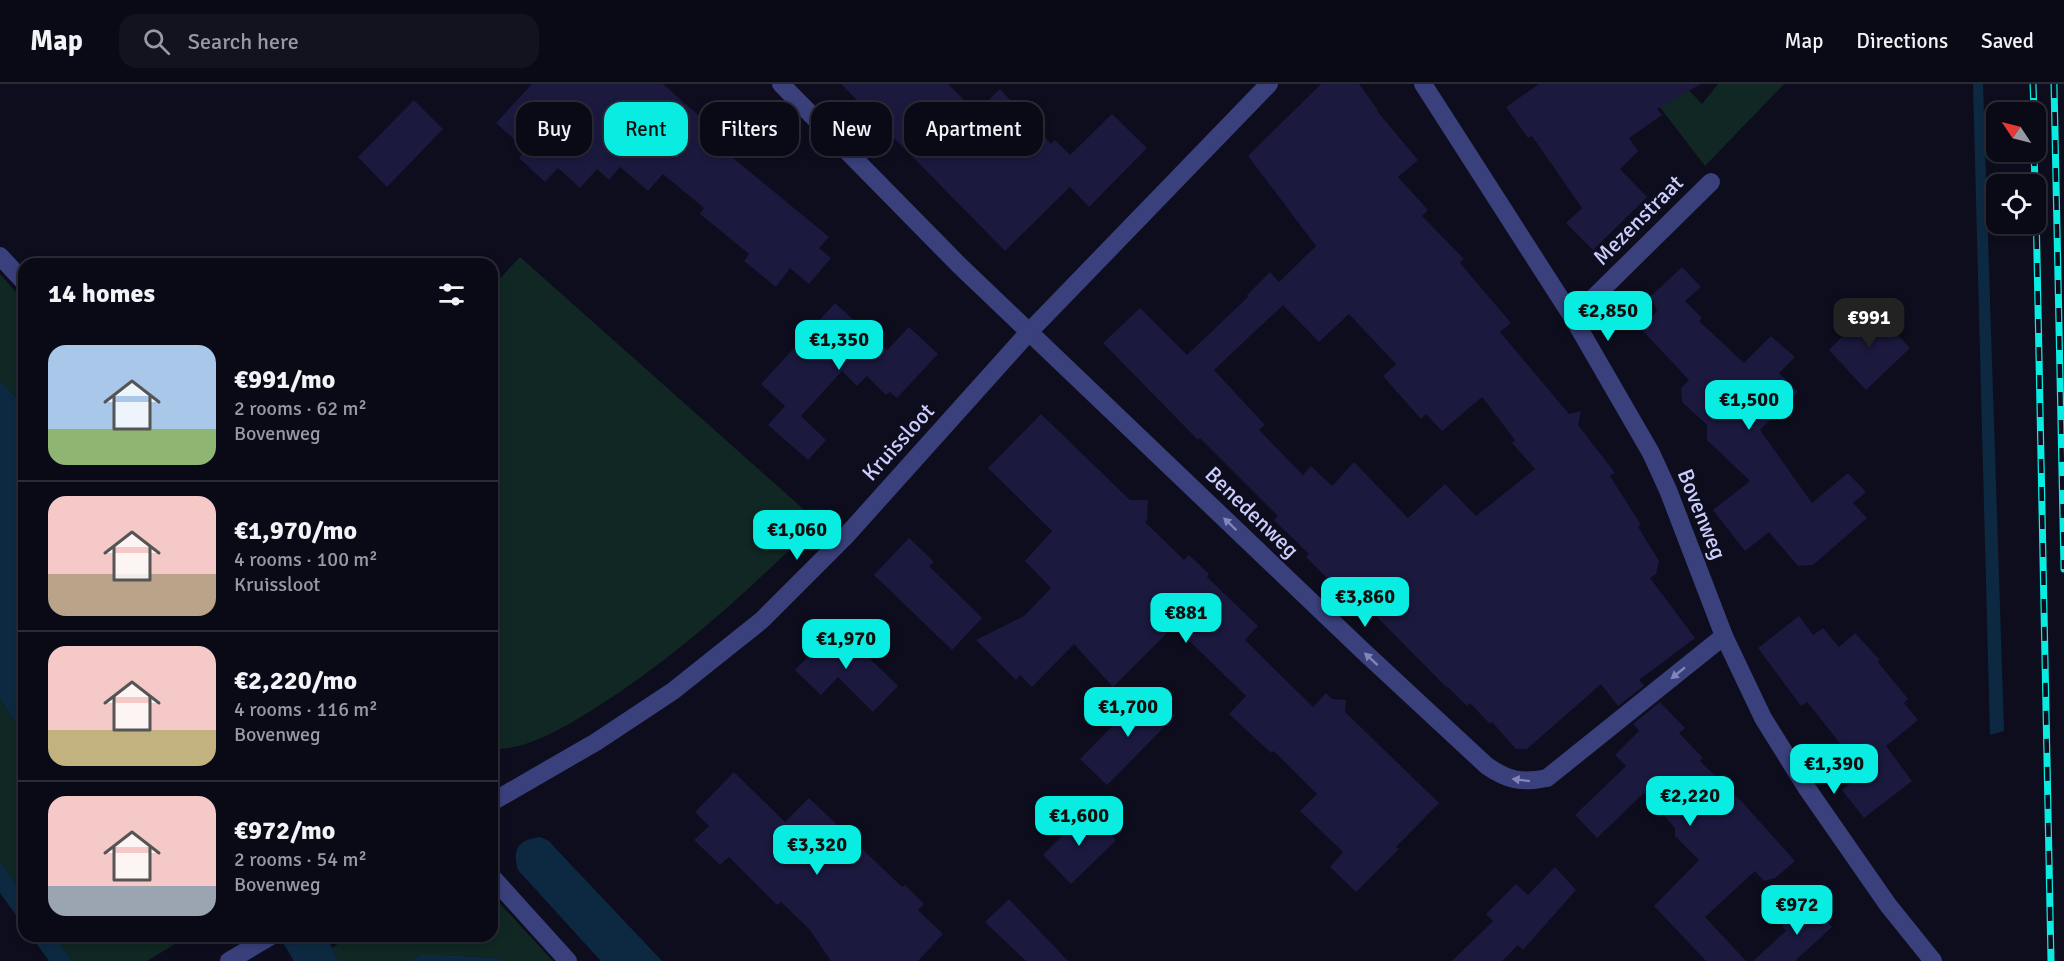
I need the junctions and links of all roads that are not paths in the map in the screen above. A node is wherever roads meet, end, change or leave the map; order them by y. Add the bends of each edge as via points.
1 (781, 84) edge
2 (1269, 84) edge
3 (1423, 84) edge
4 (1711, 182) dead end
5 (0, 256) edge
6 (18, 276) edge
7 (1573, 318) junction
8 (1029, 332) junction
9 (1724, 636) junction
10 (498, 799) edge
11 (498, 884) edge
12 (262, 942) edge
13 (229, 961) edge
14 (568, 961) edge
15 (1933, 961) edge

1 - 8 street, Benedenweg
2 - 8 street, Kruissloot
3 - 7 street, Bovenweg
4 - 7 street, Mezenstraat
5 - 6 street
7 - 9 street, Bovenweg via 1651,453
9 -> 8 street, Benedenweg via 1547,778 1528,782 1501,775 1362,650
8 - 10 street, Kruissloot via 844,537 762,620 641,713
9 - 15 street, Bovenweg via 1763,718 1806,787 1888,905
11 - 14 street
12 - 13 street

